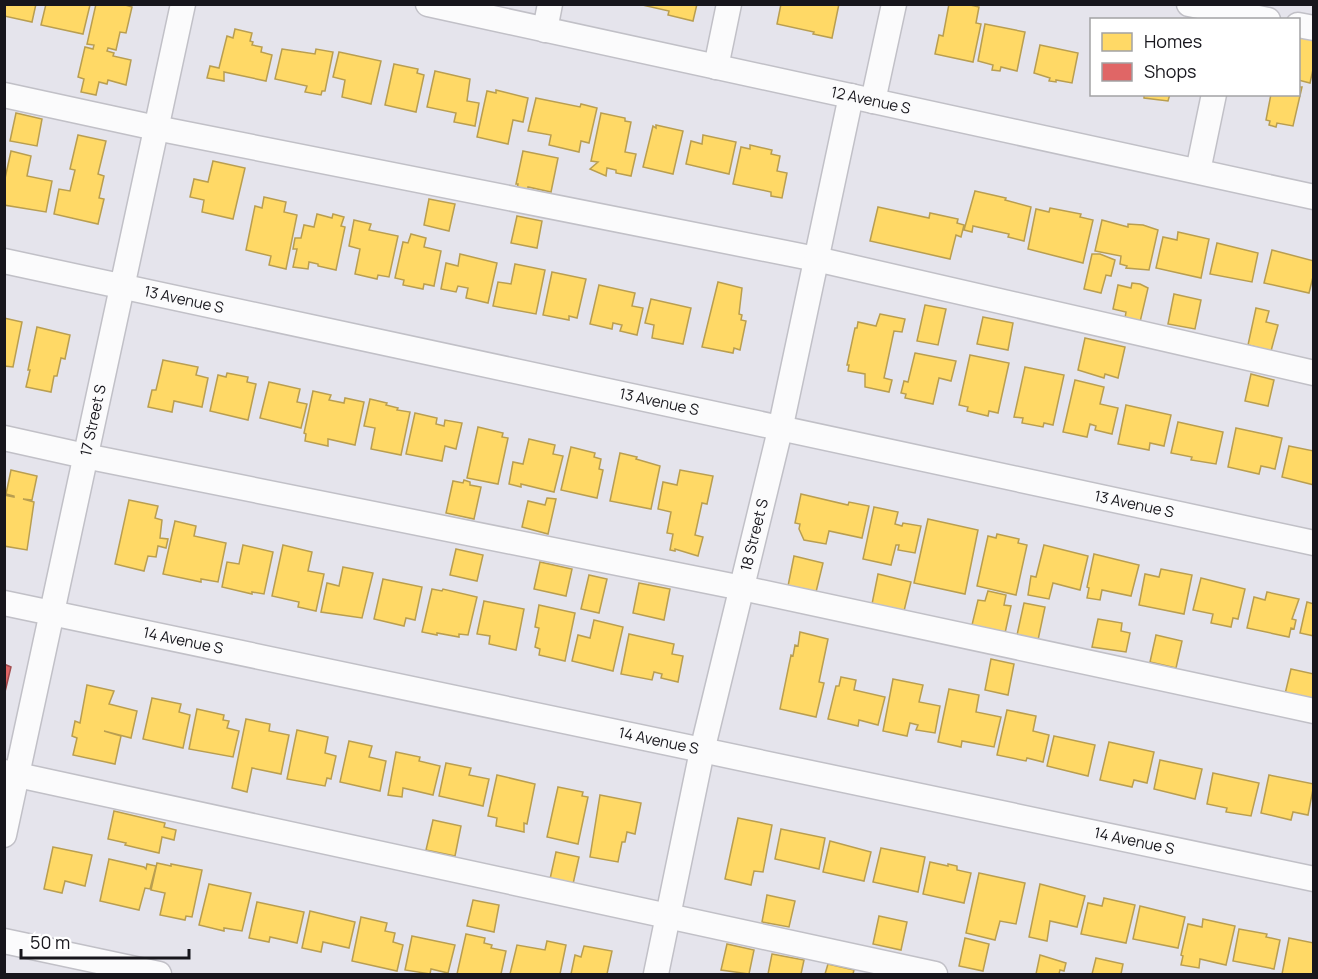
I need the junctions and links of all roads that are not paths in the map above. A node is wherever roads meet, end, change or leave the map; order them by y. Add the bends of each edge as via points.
1 (183, 4) edge
2 (428, 4) edge
3 (550, 4) edge
4 (729, 4) edge
5 (894, 4) edge
6 (1190, 4) edge
7 (1232, 12) edge
8 (1259, 18) edge
9 (545, 30) junction
10 (716, 67) junction
11 (4, 95) edge
12 (1214, 96) edge
13 (862, 99) junction
14 (156, 128) junction
15 (1198, 171) junction
16 (1314, 197) edge
17 (816, 259) junction
18 (4, 261) edge
19 (121, 286) junction
20 (1314, 373) edge
21 (780, 430) junction
22 (4, 438) edge
23 (84, 456) junction
24 (1314, 543) edge
25 (742, 588) junction
26 (4, 603) edge
27 (51, 613) junction
28 (1314, 711) edge
29 (702, 751) junction
30 (11, 773) edge
31 (4, 835) edge
32 (1314, 879) edge
33 (668, 917) junction
34 (4, 941) edge
35 (159, 975) edge
36 (656, 975) edge
37 (935, 975) edge

1 - 14 street, 17 Street S
2 - 9 street, 12 Avenue S
3 - 9 street
4 - 10 street
5 - 13 street, 18 Street S
6 - 7 street
7 - 8 street
9 - 10 street, 12 Avenue S
10 - 13 street, 12 Avenue S
11 - 14 street
12 - 15 street
13 - 15 street, 12 Avenue S
13 - 17 street, 18 Street S
14 - 17 street
14 - 19 street, 17 Street S
15 - 16 street, 12 Avenue S
17 - 20 street
17 - 21 street, 18 Street S
18 - 19 street, 13 Avenue S
19 - 21 street, 13 Avenue S
19 - 23 street, 17 Street S
21 - 24 street, 13 Avenue S
21 - 25 street, 18 Street S
22 - 23 street
23 - 25 street
23 - 27 street, 17 Street S
25 - 28 street
25 - 29 street, 18 Street S
26 - 27 street, 14 Avenue S
27 - 29 street, 14 Avenue S
27 - 30 street, 17 Street S
29 - 32 street, 14 Avenue S
29 - 33 street, 18 Street S
30 - 31 street, 17 Street S
30 - 33 street
33 - 36 street, 18 Street S
33 - 37 street
34 - 35 street

